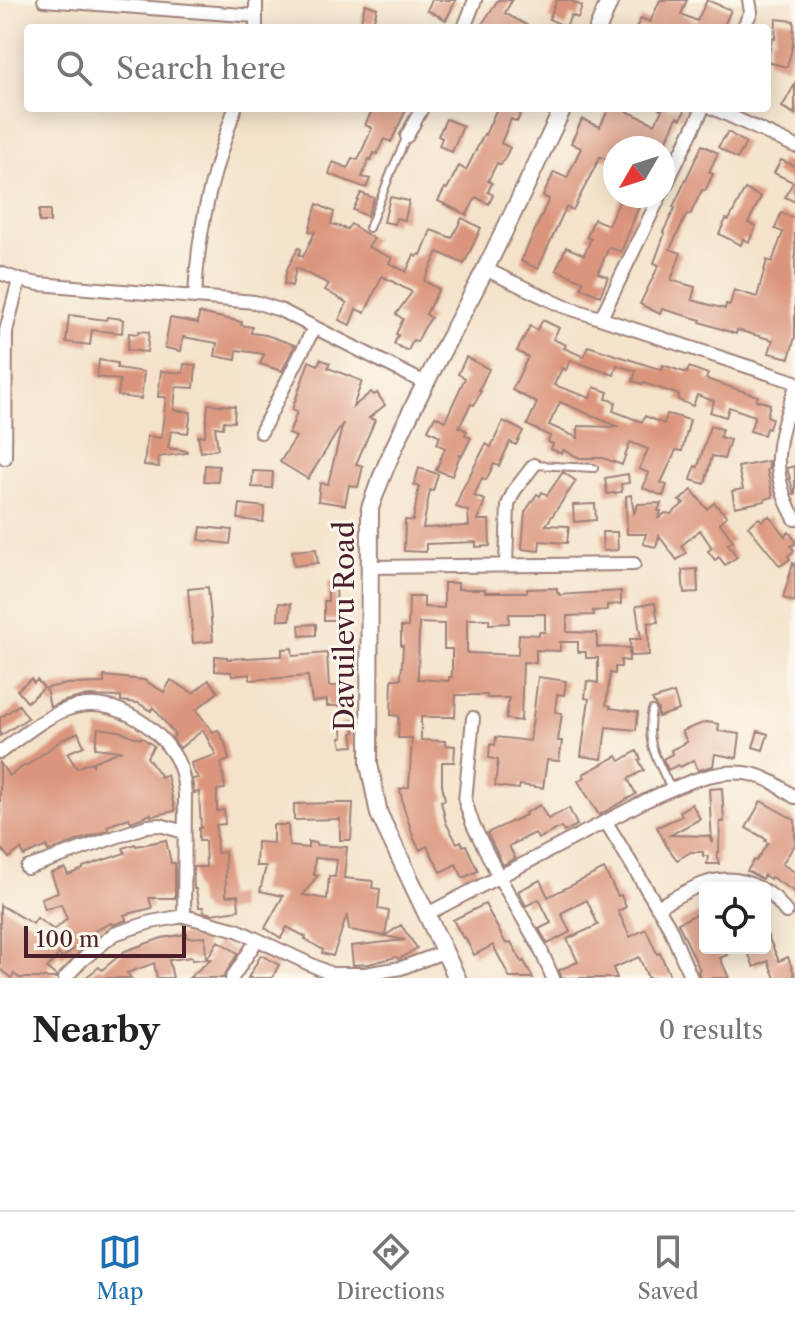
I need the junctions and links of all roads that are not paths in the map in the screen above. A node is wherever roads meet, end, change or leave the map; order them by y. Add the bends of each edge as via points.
1 (44, 0) edge
2 (256, 0) edge
3 (475, 0) edge
4 (610, 0) edge
5 (749, 0) edge
6 (256, 22) edge
7 (466, 24) edge
8 (600, 24) edge
9 (745, 24) edge
10 (234, 112) edge
11 (420, 112) edge
12 (561, 112) edge
13 (701, 112) edge
14 (722, 112) edge
15 (407, 136) joint
16 (795, 146) edge
17 (675, 166) edge
18 (655, 208) edge
19 (369, 228) dead end
20 (485, 269) junction
21 (0, 273) edge
22 (19, 280) junction
23 (195, 297) junction
24 (601, 318) junction
25 (314, 328) junction
26 (795, 382) edge
27 (425, 383) junction
28 (795, 389) edge
29 (261, 432) dead end
30 (5, 458) dead end
31 (534, 465) joint
32 (594, 468) dead end
33 (795, 519) edge
34 (634, 564) dead end
35 (506, 565) junction
36 (371, 567) junction
37 (652, 710) dead end
38 (473, 718) dead end
39 (0, 752) edge
40 (671, 789) junction
41 (795, 797) edge
42 (606, 822) junction
43 (184, 832) junction
44 (27, 868) dead end
45 (499, 877) junction
46 (708, 882) edge
47 (744, 882) edge
48 (699, 885) edge
49 (771, 895) edge
50 (657, 907) junction
51 (786, 912) dead end
52 (427, 914) junction
53 (184, 916) junction
54 (257, 940) junction
55 (444, 952) junction
56 (330, 976) edge
57 (65, 978) edge
58 (232, 978) edge
59 (457, 978) edge
60 (553, 978) edge
61 (691, 978) edge

1 - 6 street
2 - 6 street
3 - 7 street
4 - 8 street
5 - 9 street
10 - 23 street via 206,201
11 - 15 street
12 - 20 street, Davuilevu Road
13 - 17 street
14 - 16 street
15 - 19 lane
18 - 24 street
20 - 24 street
20 - 27 street, Davuilevu Road
21 - 22 street
22 - 23 street
22 - 30 street via 6,331
23 - 25 street via 255,302
24 - 26 street
25 - 27 street
25 - 29 street
27 - 36 street, Davuilevu Road via 370,508
28 - 33 street via 777,450 778,476
31 - 32 lane
31 - 35 street via 508,505
34 - 35 street
35 - 36 street
36 - 52 street, Davuilevu Road via 369,764 379,814
37 - 40 lane via 649,739
38 - 45 street via 465,801
39 - 43 street via 68,709 110,708 140,720 178,763 185,796
40 - 41 street via 739,772 767,778
40 - 42 street
42 - 45 street
42 - 50 street
43 - 44 street via 147,826
43 - 53 street
45 - 52 street
45 - 60 street
46 - 47 street
48 - 50 street
49 - 51 street
50 - 61 street
52 - 55 street, Davuilevu Road
53 - 54 street
53 - 57 street via 114,934
54 - 56 street
54 - 58 street
55 - 56 street via 401,968
55 - 59 street, Davuilevu Road

